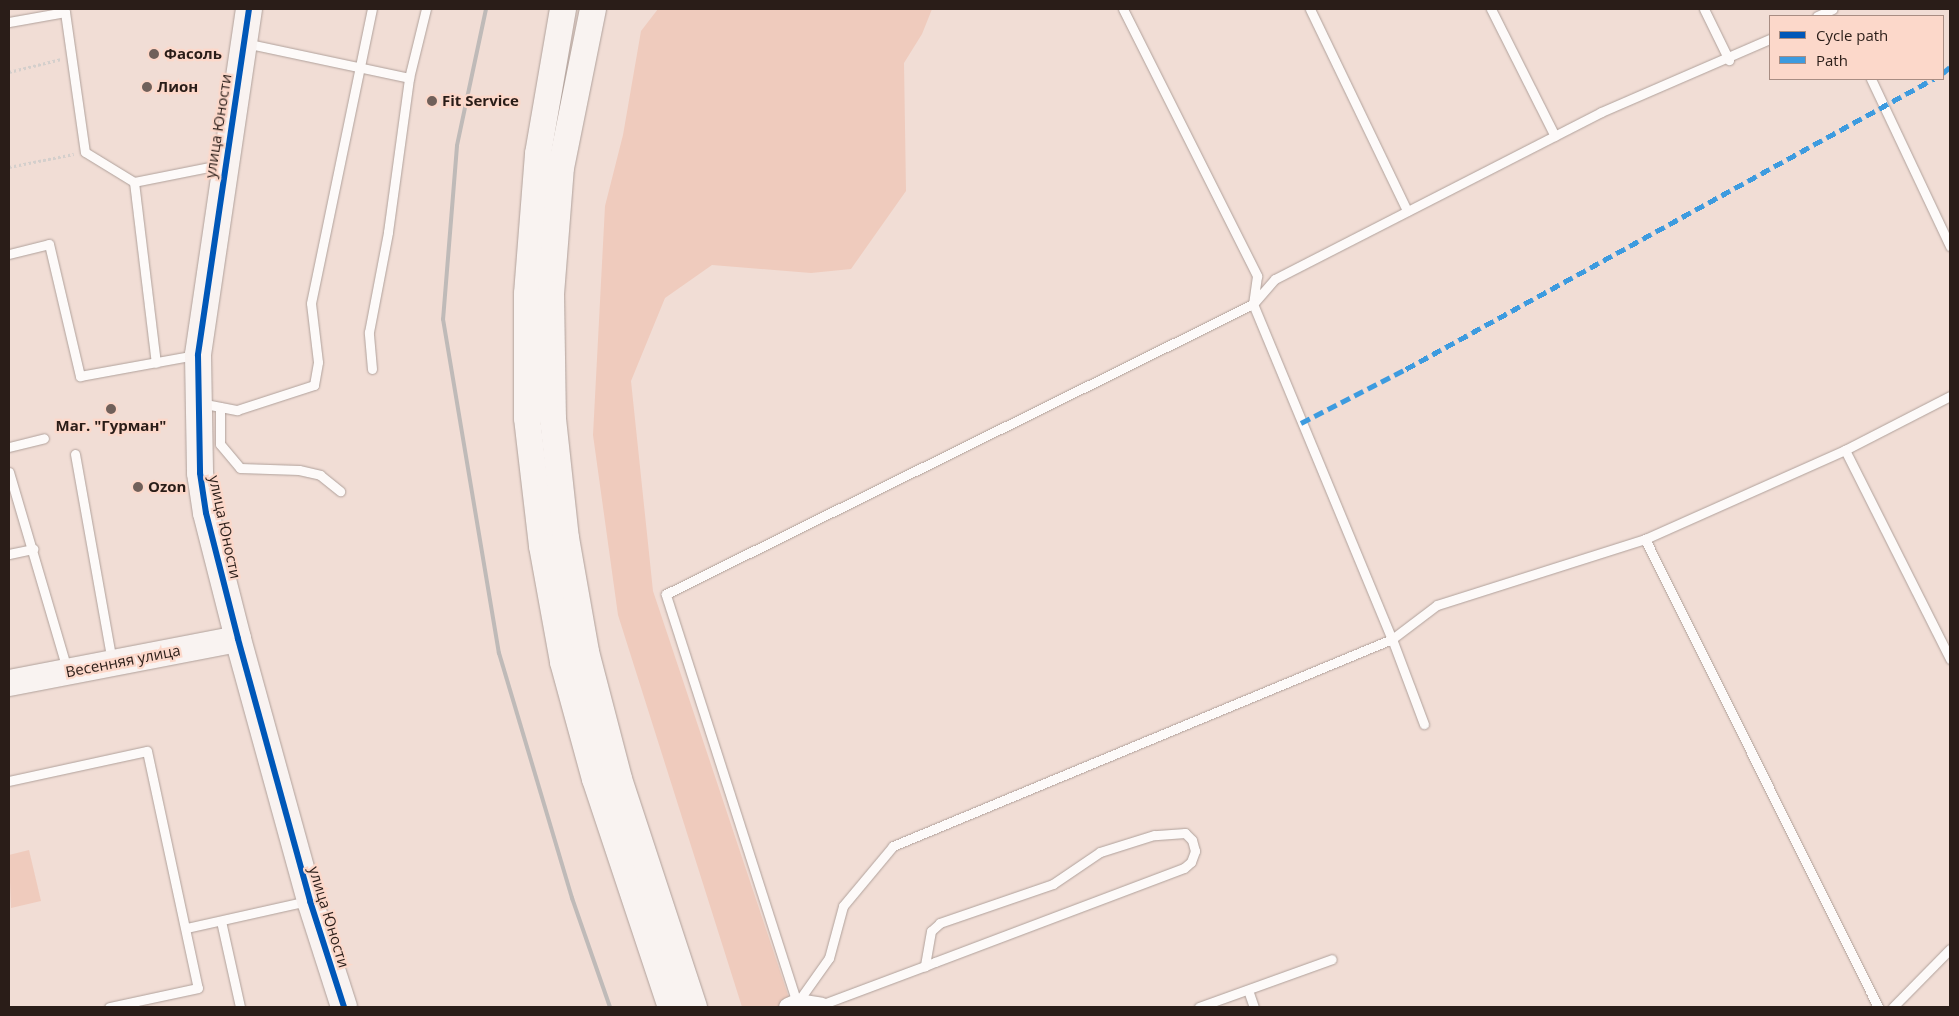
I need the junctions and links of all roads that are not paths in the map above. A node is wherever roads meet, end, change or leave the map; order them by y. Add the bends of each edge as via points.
1 (249, 9) edge
2 (372, 9) edge
3 (426, 9) edge
4 (563, 9) edge
5 (593, 9) edge
6 (601, 9) edge
7 (1123, 9) edge
8 (1310, 9) edge
9 (1491, 9) edge
10 (1704, 9) edge
11 (1834, 9) edge
12 (1819, 15) edge
13 (9, 22) edge
14 (1769, 40) edge
15 (244, 43) junction
16 (1729, 60) junction
17 (581, 63) junction
18 (359, 66) junction
19 (409, 78) junction
20 (1871, 80) edge
21 (1555, 136) junction
22 (224, 164) junction
23 (134, 182) junction
24 (1407, 211) junction
25 (1950, 246) edge
26 (9, 254) edge
27 (1253, 304) junction
28 (198, 355) junction
29 (156, 363) junction
30 (372, 369) dead end
31 (1950, 396) edge
32 (209, 405) junction
33 (44, 438) dead end
34 (9, 447) edge
35 (1845, 450) junction
36 (75, 454) dead end
37 (9, 472) edge
38 (340, 491) dead end
39 (1645, 539) junction
40 (33, 549) junction
41 (9, 554) edge
42 (238, 639) junction
43 (1392, 639) junction
44 (1950, 659) edge
45 (112, 663) junction
46 (68, 672) junction
47 (9, 683) edge
48 (1424, 724) dead end
49 (9, 780) edge
50 (310, 901) junction
51 (221, 921) junction
52 (187, 928) junction
53 (1950, 949) edge
54 (1332, 959) dead end
55 (924, 966) junction
56 (1248, 990) junction
57 (792, 1005) edge
58 (108, 1007) edge
59 (240, 1007) edge
60 (344, 1007) edge
61 (671, 1007) edge
62 (694, 1007) edge
63 (819, 1007) edge
64 (1199, 1007) edge
65 (1254, 1007) edge
66 (1878, 1007) edge
67 (1892, 1007) edge

1 - 15 main road, улица Юности
2 - 18 lane
3 - 19 lane
4 - 61 main road via 538,154 527,294 527,418 542,546 563,662 595,779
5 - 17 main road
6 - 17 main road
7 - 27 lane via 1257,276
8 - 24 lane
9 - 21 lane
10 - 16 lane
11 - 12 lane
13 - 23 lane via 64,12 85,152
14 - 16 lane
15 - 18 lane
15 - 22 main road, улица Юности
16 - 21 lane via 1601,112
17 - 62 main road via 561,167 550,294 553,419 566,538 586,652 619,779
18 - 19 lane
18 - 32 lane via 311,303 318,362 314,385 237,410
19 - 30 lane via 388,232 369,332
20 - 25 lane
21 - 24 lane
22 - 23 lane
22 - 28 main road, улица Юности
23 - 29 lane
24 - 27 lane via 1274,279
26 - 29 lane via 49,244 80,376
27 - 43 lane
27 - 57 lane via 666,594
28 - 29 lane
28 - 32 main road, улица Юности
31 - 35 lane
32 - 38 lane via 220,444 240,468 299,470 320,475
32 - 42 main road, улица Юности via 200,473 206,513
33 - 34 lane
35 - 39 lane
35 - 44 lane
36 - 45 lane
37 - 40 lane
39 - 43 lane via 1436,605
39 - 66 lane
40 - 41 lane
40 - 46 lane
42 - 45 main road, Весенняя улица
42 - 50 main road, улица Юности
43 - 48 lane
43 - 57 lane via 893,846 843,906 829,958
45 - 46 main road, Весенняя улица
46 - 47 main road, Весенняя улица
49 - 52 lane via 148,751
50 - 51 lane
50 - 60 main road, улица Юности
51 - 52 lane
51 - 59 lane
52 - 58 lane via 198,988
53 - 67 lane
54 - 56 lane
55 - 55 lane via 1184,868 1191,862 1195,851 1192,840 1185,833 1168,833 1100,852 1053,884 940,923 931,931
55 - 63 lane
56 - 64 lane
56 - 65 lane
57 - 63 street

